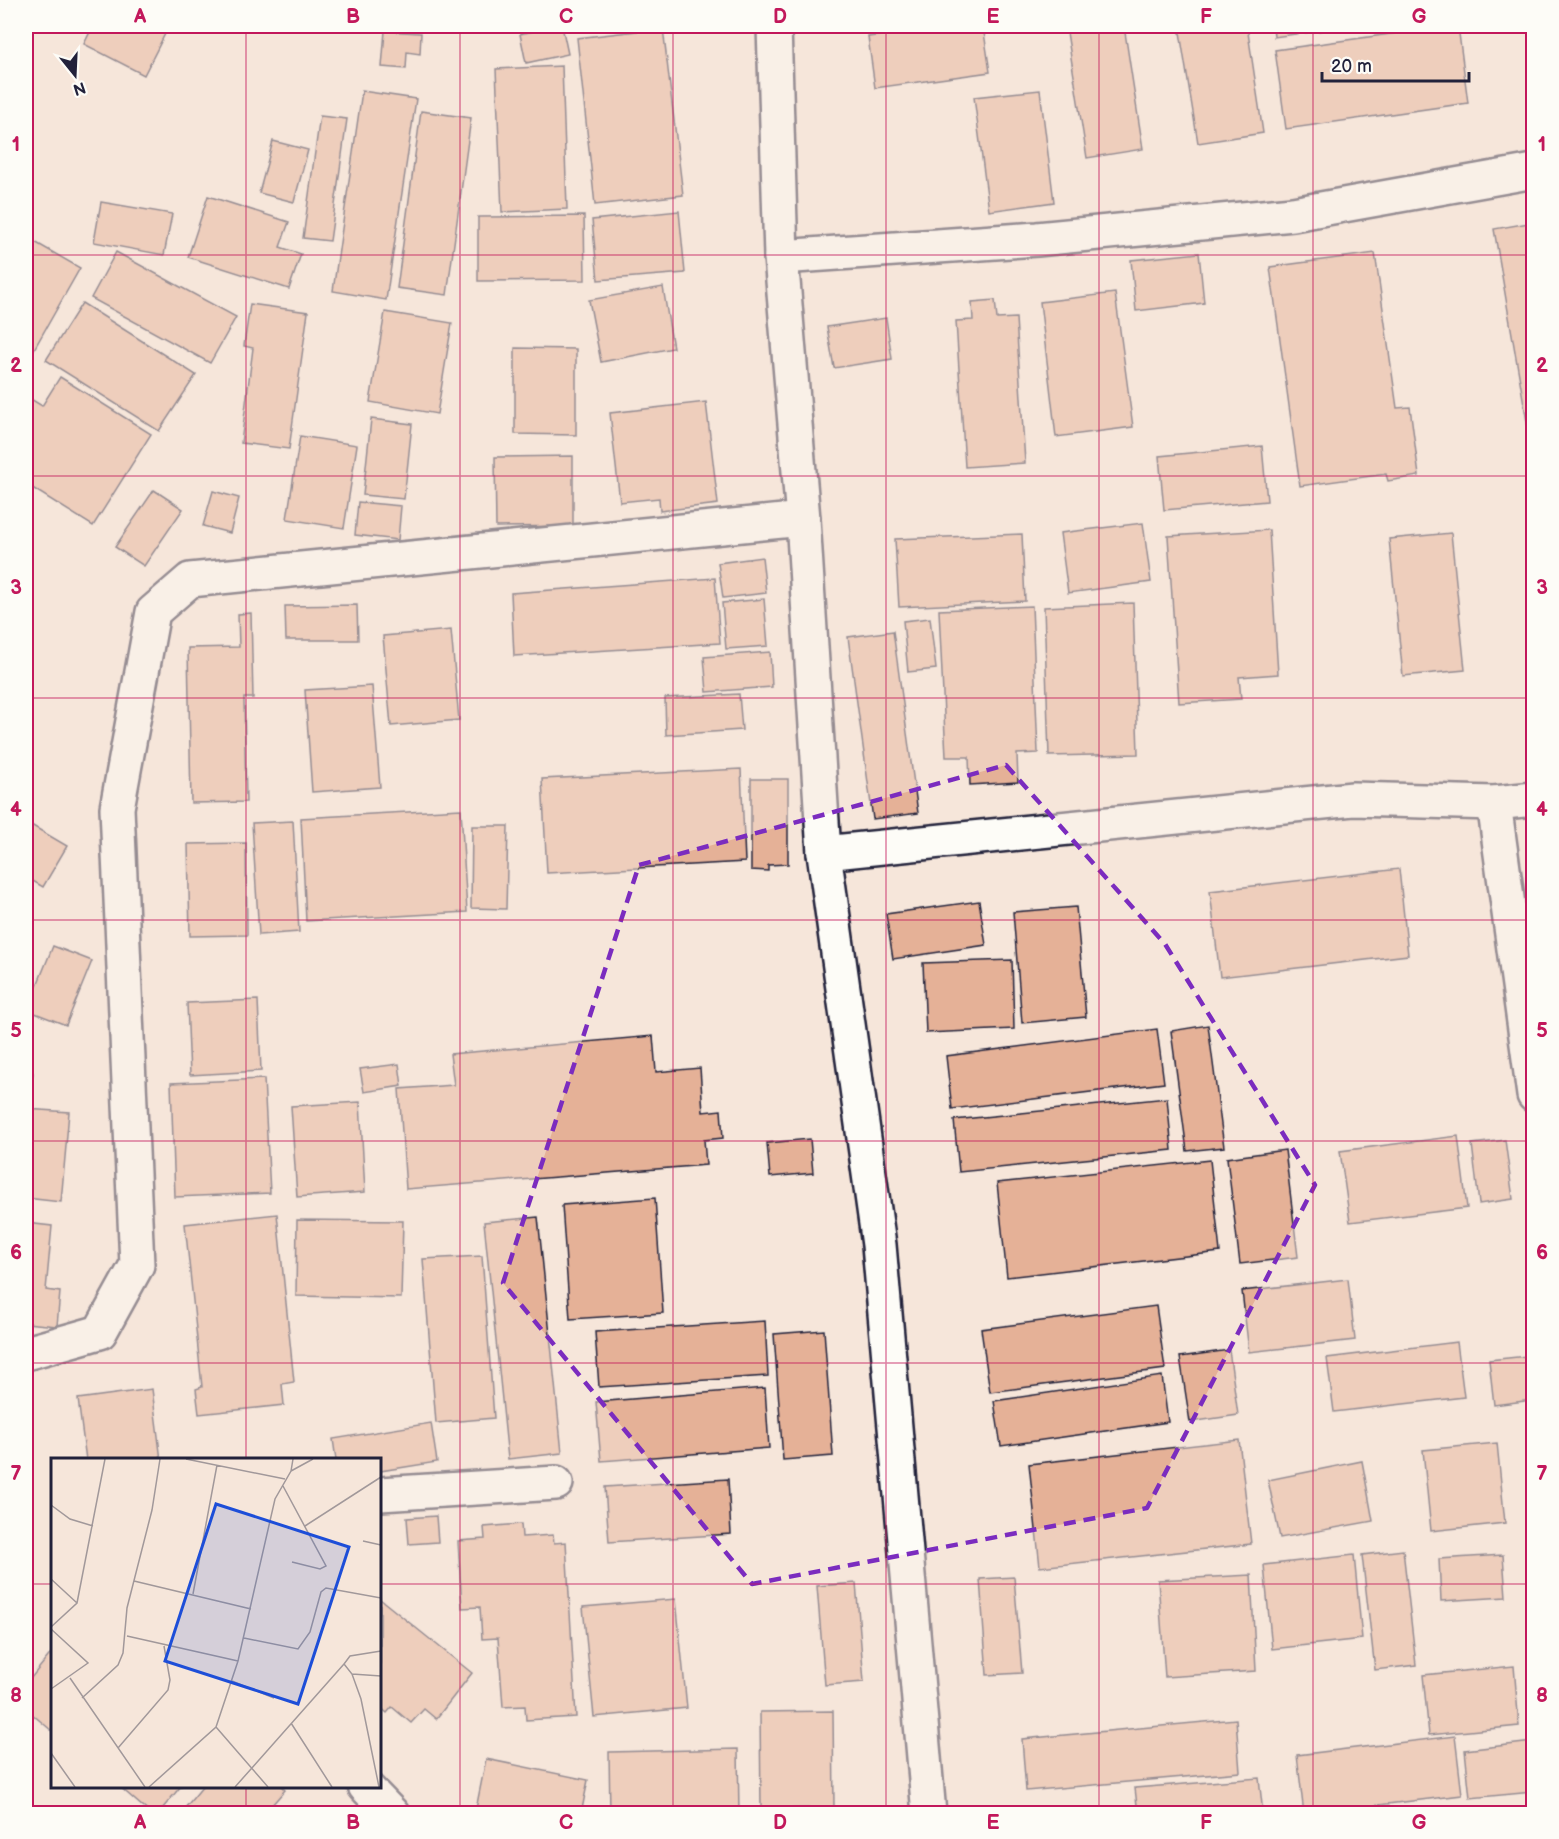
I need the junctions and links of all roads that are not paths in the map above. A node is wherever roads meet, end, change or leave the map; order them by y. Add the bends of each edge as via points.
1 (774, 26) edge
2 (1533, 171) edge
3 (781, 257) junction
4 (803, 519) junction
5 (1533, 799) edge
6 (1494, 803) junction
7 (824, 852) junction
8 (1533, 1095) edge
9 (26, 1353) edge
10 (556, 1483) dead end
11 (381, 1494) edge
12 (367, 1788) edge
13 (392, 1814) edge
14 (929, 1814) edge

1 - 3 street
2 - 3 street via 1293,214 1037,239
3 - 4 street
4 - 7 street
4 - 9 street via 190,580 153,612 117,808 137,1265 100,1332
5 - 6 street
6 - 7 street via 1353,799
6 - 8 street
7 - 14 street via 879,1245
10 - 11 street
12 - 13 street

